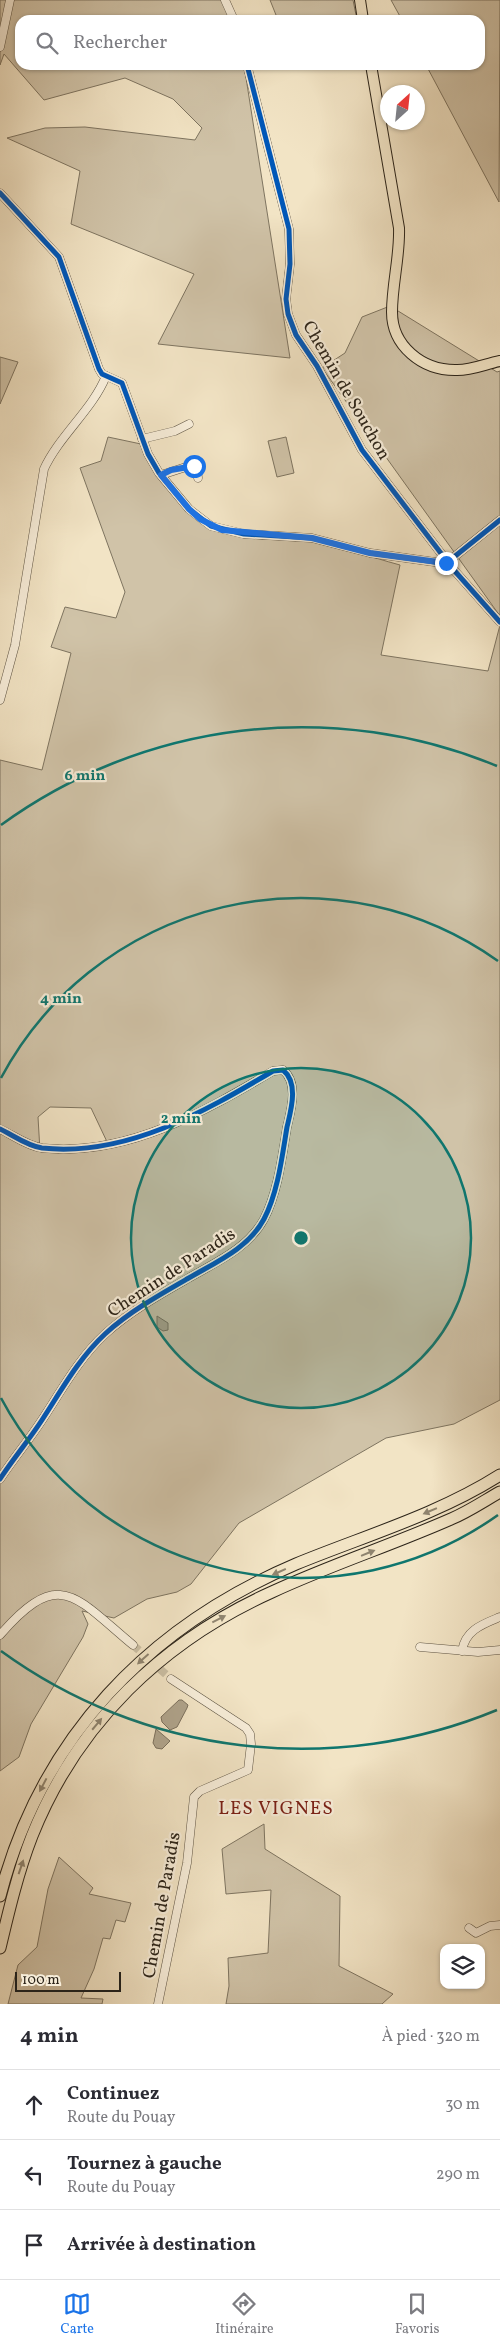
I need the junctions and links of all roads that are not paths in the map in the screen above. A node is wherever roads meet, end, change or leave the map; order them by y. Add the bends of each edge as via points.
1 (10, 0) edge
2 (225, 0) edge
3 (360, 0) edge
4 (232, 15) edge
5 (362, 15) edge
6 (0, 47) edge
7 (248, 70) edge
8 (372, 70) edge
9 (0, 194) edge
10 (500, 361) edge
11 (106, 376) junction
12 (189, 424) dead end
13 (142, 439) junction
14 (161, 475) junction
15 (198, 478) dead end
16 (500, 520) edge
17 (449, 561) junction
18 (500, 622) edge
19 (0, 700) edge
20 (0, 1129) edge
21 (500, 1476) edge
22 (0, 1478) edge
23 (500, 1492) edge
24 (500, 1617) edge
25 (0, 1635) edge
26 (133, 1646) tunnel mouth
27 (420, 1647) dead end
28 (500, 1650) edge
29 (462, 1651) junction
30 (171, 1679) tunnel mouth
31 (0, 1896) edge
32 (500, 1925) edge
33 (469, 1928) dead end
34 (0, 1948) edge
35 (158, 2004) edge

1 - 6 street
2 - 4 street
3 - 5 main road
7 - 17 street, Chemin de Souchon via 289,230 286,299 296,335 317,366 362,450
8 - 10 main road via 399,228 392,314 397,335 406,349 421,362 444,370 468,369
9 - 11 street via 59,258 99,369
11 - 13 street via 119,380 124,386
11 - 19 street via 44,469 15,645
12 - 13 street
13 - 14 street
14 - 15 street via 189,466 197,469
14 - 17 street via 189,509 206,523 222,530 312,538 370,553 442,563
16 - 17 street
17 - 18 street, Chemin de Souchon
20 - 22 street, Chemin de Paradis via 40,1148 111,1144 184,1120 273,1071 283,1070 290,1076 292,1084 291,1111 272,1198 258,1229 214,1265 141,1307 105,1334 68,1378 27,1443
21 -> 31 highway via 443,1506 267,1577 218,1602 163,1641 113,1687 57,1760 20,1834
34 -> 23 highway via 15,1885 55,1787 83,1742 119,1698 206,1626 272,1592 452,1519
24 - 29 street via 472,1630 463,1643
25 - 26 street via 32,1602 60,1594 80,1601
27 - 29 street
28 - 29 street
30 - 35 street, Chemin de Paradis via 197,1698 239,1721 250,1734 251,1744 248,1770 200,1791 194,1797 188,1860
32 - 33 street via 476,1933

